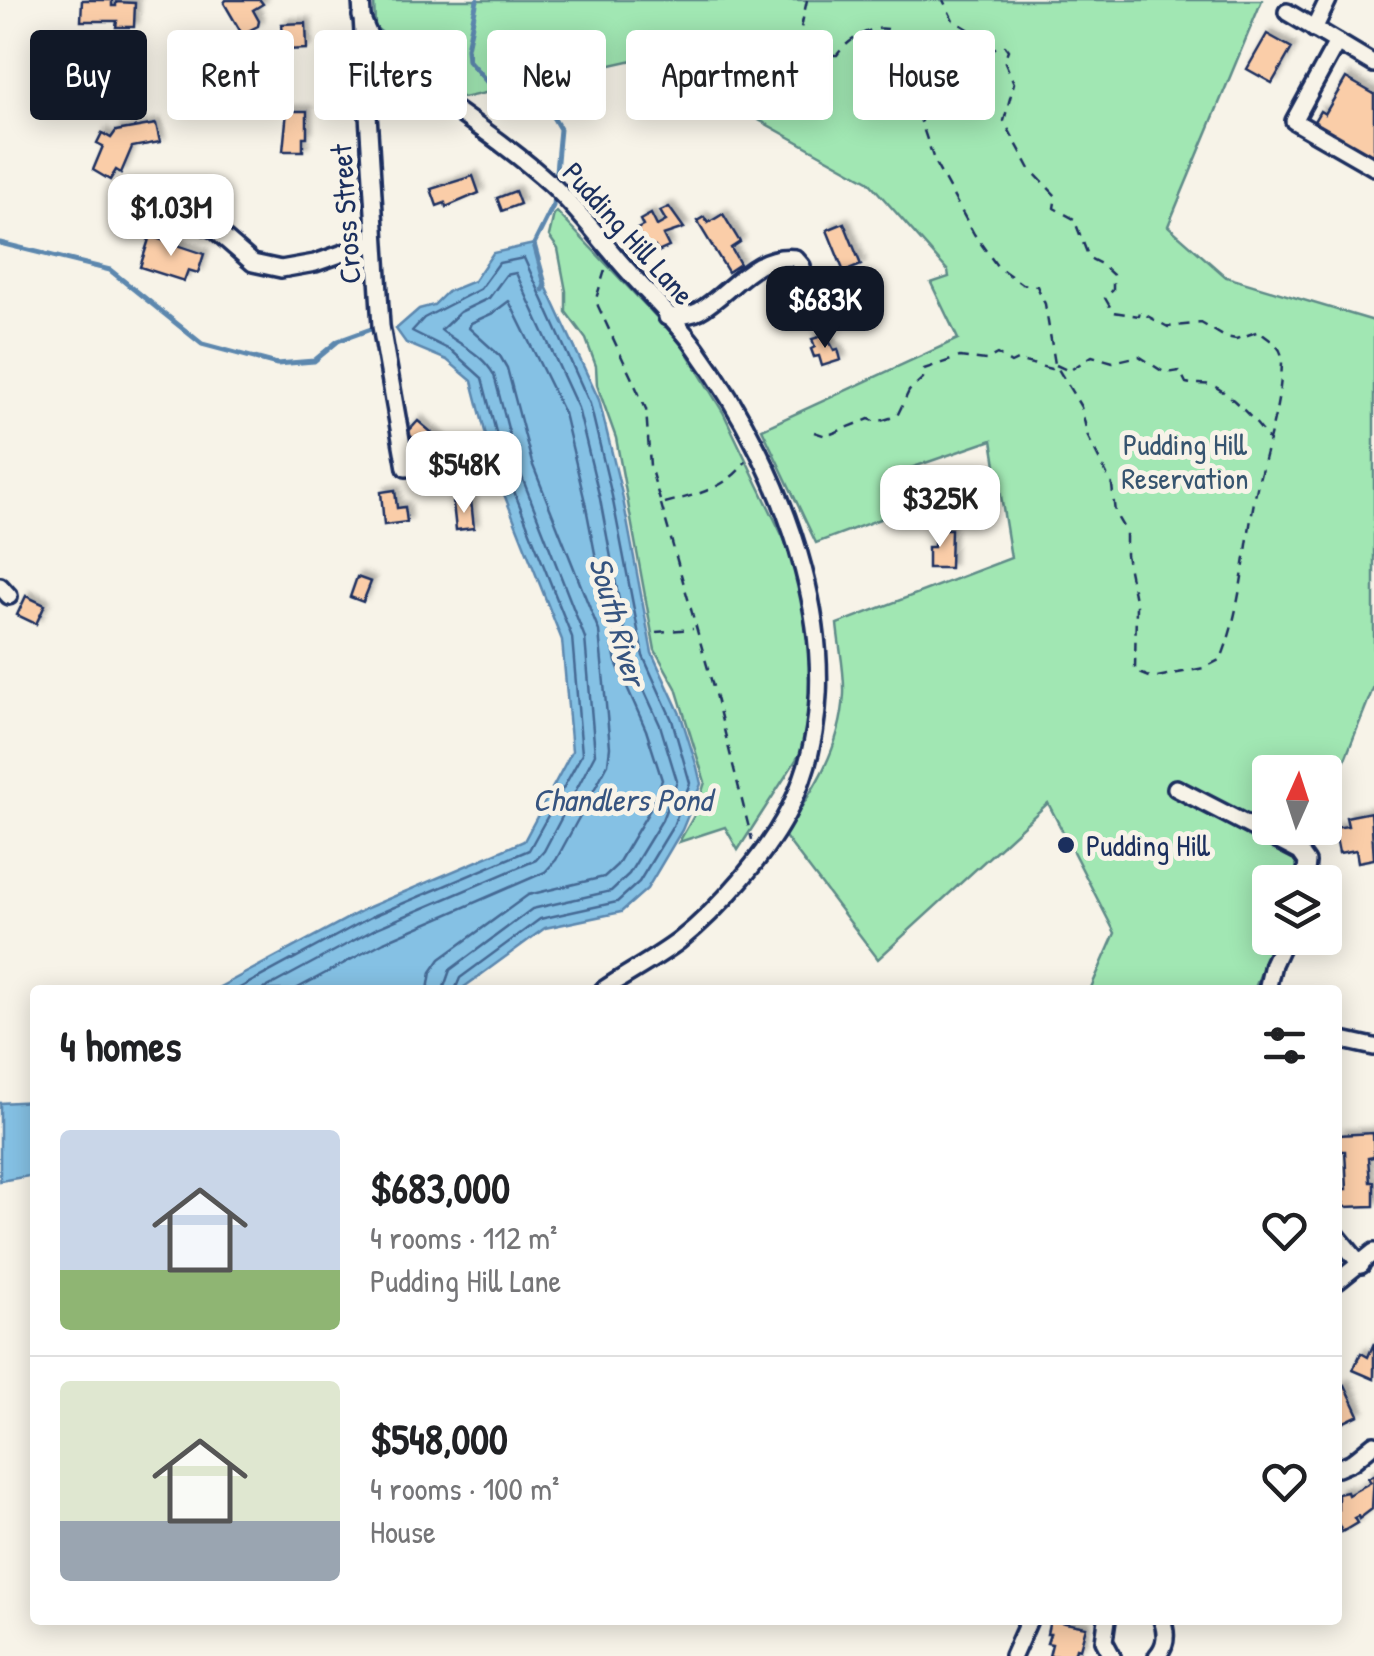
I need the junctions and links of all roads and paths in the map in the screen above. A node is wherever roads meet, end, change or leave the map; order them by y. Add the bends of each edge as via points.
1 (807, 0) edge
2 (943, 0) edge
3 (1328, 0) edge
4 (361, 8) edge
5 (1287, 12) dead end
6 (1314, 28) junction
7 (1337, 42) junction
8 (1374, 64) edge
9 (1374, 166) edge
10 (163, 190) dead end
11 (374, 242) junction
12 (608, 264) dead end
13 (802, 266) dead end
14 (696, 314) junction
15 (667, 317) junction
16 (695, 347) junction
17 (1055, 364) junction
18 (814, 432) dead end
19 (1268, 440) junction
20 (747, 460) dead end
21 (406, 468) dead end
22 (661, 504) junction
23 (695, 629) junction
24 (656, 632) dead end
25 (1176, 788) dead end
26 (754, 848) dead end
27 (1308, 865) edge
28 (1276, 955) edge
29 (611, 985) edge
30 (1268, 985) edge
31 (1342, 1041) edge
32 (1374, 1048) edge
33 (1342, 1242) edge
34 (1374, 1252) edge
35 (1362, 1265) junction
36 (1342, 1278) edge
37 (1374, 1444) edge
38 (1342, 1466) edge
39 (1027, 1625) edge
40 (1106, 1625) edge
41 (1164, 1625) edge
42 (1013, 1656) edge
43 (1112, 1656) edge
44 (1157, 1656) edge

1 - 17 path via 801,28 824,55 837,55 869,29 890,30 903,40 909,62 905,96 935,162 997,266 1037,286
2 - 19 path via 979,44 1008,50 1004,60 1014,83 1004,121 1030,170 1056,196 1054,208 1074,219 1089,258 1113,276 1106,298 1113,312 1140,312 1168,328 1201,322 1236,339 1260,330 1280,348
3 - 6 street
4 - 11 street, Cross Street
4 - 15 street, Pudding Hill Lane via 372,41 390,60 550,183
5 - 6 street
6 - 7 street
7 - 8 street
7 - 9 street via 1294,121
10 - 11 street via 168,210 216,230 253,263 281,269 315,264
11 - 21 street, Cross Street
12 - 22 path via 596,299 646,409
13 - 14 street via 778,256
14 - 15 street
14 - 16 street
15 - 16 street, Pudding Hill Lane
16 - 29 street, Pudding Hill Lane via 753,443 796,547 816,639 814,729 800,783 761,854 681,939
17 - 18 path via 1050,370 997,354 986,360 960,357 924,369 896,416 826,436
17 - 19 path via 1069,371 1092,356 1113,362 1140,356 1165,373 1180,371 1186,383 1212,385 1236,399
17 - 19 path via 1081,407 1112,485 1136,605 1135,670 1152,678 1221,660
20 - 22 path via 734,478 711,490
22 - 23 path
23 - 24 path
23 - 26 path
25 - 27 street via 1300,852
28 - 30 street
31 - 32 street
33 - 35 street
34 - 35 street
35 - 36 street
37 - 38 street
39 - 42 street
40 - 43 street via 1104,1641
41 - 44 street via 1165,1644

